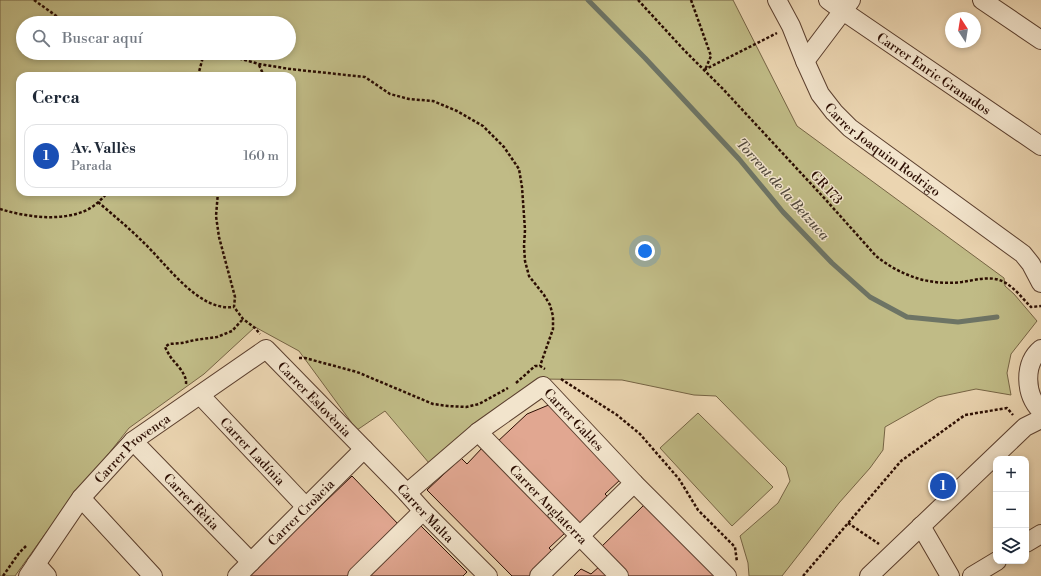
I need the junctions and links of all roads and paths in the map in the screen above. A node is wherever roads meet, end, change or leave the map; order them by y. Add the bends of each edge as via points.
1 (34, 0) edge
2 (638, 0) edge
3 (691, 0) edge
4 (778, 0) edge
5 (828, 0) edge
6 (982, 0) edge
7 (847, 6) edge
8 (56, 16) edge
9 (791, 26) junction
10 (1041, 40) edge
11 (202, 60) edge
12 (245, 60) edge
13 (805, 61) junction
14 (259, 64) junction
15 (704, 70) junction
16 (199, 72) edge
17 (262, 72) edge
18 (1041, 146) edge
19 (104, 196) edge
20 (218, 196) edge
21 (98, 202) junction
22 (0, 209) edge
23 (1036, 260) edge
24 (1041, 283) edge
25 (234, 306) junction
26 (1041, 306) edge
27 (263, 342) junction
28 (1041, 349) edge
29 (293, 358) dead end
30 (540, 366) junction
31 (546, 370) dead end
32 (558, 377) dead end
33 (200, 395) junction
34 (1041, 411) edge
35 (1041, 419) edge
36 (1025, 427) junction
37 (478, 432) junction
38 (133, 441) junction
39 (364, 449) junction
40 (634, 483) junction
41 (407, 493) junction
42 (81, 498) junction
43 (306, 507) junction
44 (423, 511) junction
45 (848, 523) junction
46 (921, 526) junction
47 (1041, 534) edge
48 (580, 536) junction
49 (1029, 541) edge
50 (892, 554) junction
51 (251, 562) junction
52 (993, 563) edge
53 (37, 572) edge
54 (733, 572) edge
55 (481, 574) edge
56 (153, 576) edge
57 (237, 576) edge
58 (357, 576) edge
59 (539, 576) edge
60 (619, 576) edge
61 (803, 576) edge
62 (869, 576) edge
63 (950, 576) edge
64 (972, 576) edge

1 - 8 path
2 - 15 path, GR 173
3 - 15 path via 711,56
4 - 9 street, Carrer Joaquim Rodrigo
5 - 7 street, Carrer Enric Granados
6 - 10 street
7 - 13 street
7 - 18 street, Carrer Enric Granados
9 - 13 street, Carrer Joaquim Rodrigo
9 - 15 path
11 - 16 path
12 - 14 path
13 - 23 street, Carrer Joaquim Rodrigo via 820,94 850,128 1023,254
14 - 17 path
14 - 30 path via 365,77 390,94 433,101 457,111 483,126 504,146 518,169 522,187 525,261 530,276 550,305 553,316 553,329
15 - 26 path, GR 173 via 886,264 900,272 934,282 950,283 994,278 1012,288 1031,307
19 - 21 path
20 - 25 path via 216,216 219,237 236,297
21 - 22 path via 87,210 69,216 15,214
21 - 25 path via 143,241 186,287 214,305 226,308
23 - 24 street, Carrer Joaquim Rodrigo
25 - 27 path via 243,319 255,328
27 - 33 street, Carrer Provença
27 - 39 street, Carrer Eslovènia
28 - 34 street via 1031,364 1028,378 1030,393
29 - 30 path via 306,358 357,372 433,404 466,407 479,404 513,385 535,366
30 - 31 path
32 - 54 path via 640,434 679,479 698,510 735,547
33 - 38 street, Carrer Provença
33 - 43 street, Carrer Ladínia
35 - 36 street
36 - 45 path via 1007,408 965,416 901,461
36 - 46 street
37 - 40 street, Carrer Gal·les via 543,386
37 - 41 street, Carrer Gal·les
37 - 48 street, Carrer Anglaterra
38 - 42 street, Carrer Provença
38 - 51 street, Carrer Rètia
39 - 41 street, Carrer Malta
39 - 43 street, Carrer Croàcia
40 - 48 street
40 - 54 street, Carrer Gal·les
41 - 44 street, Carrer Malta
42 - 53 street, Carrer Provença
42 - 56 street
43 - 51 street, Carrer Croàcia
44 - 55 street, Carrer Malta
44 - 58 street
45 - 50 path
45 - 61 path
46 - 50 street
46 - 63 street
47 - 49 street
48 - 59 street
48 - 60 street, Carrer Anglaterra
50 - 62 street
51 - 57 street, Carrer Croàcia
52 - 64 street

